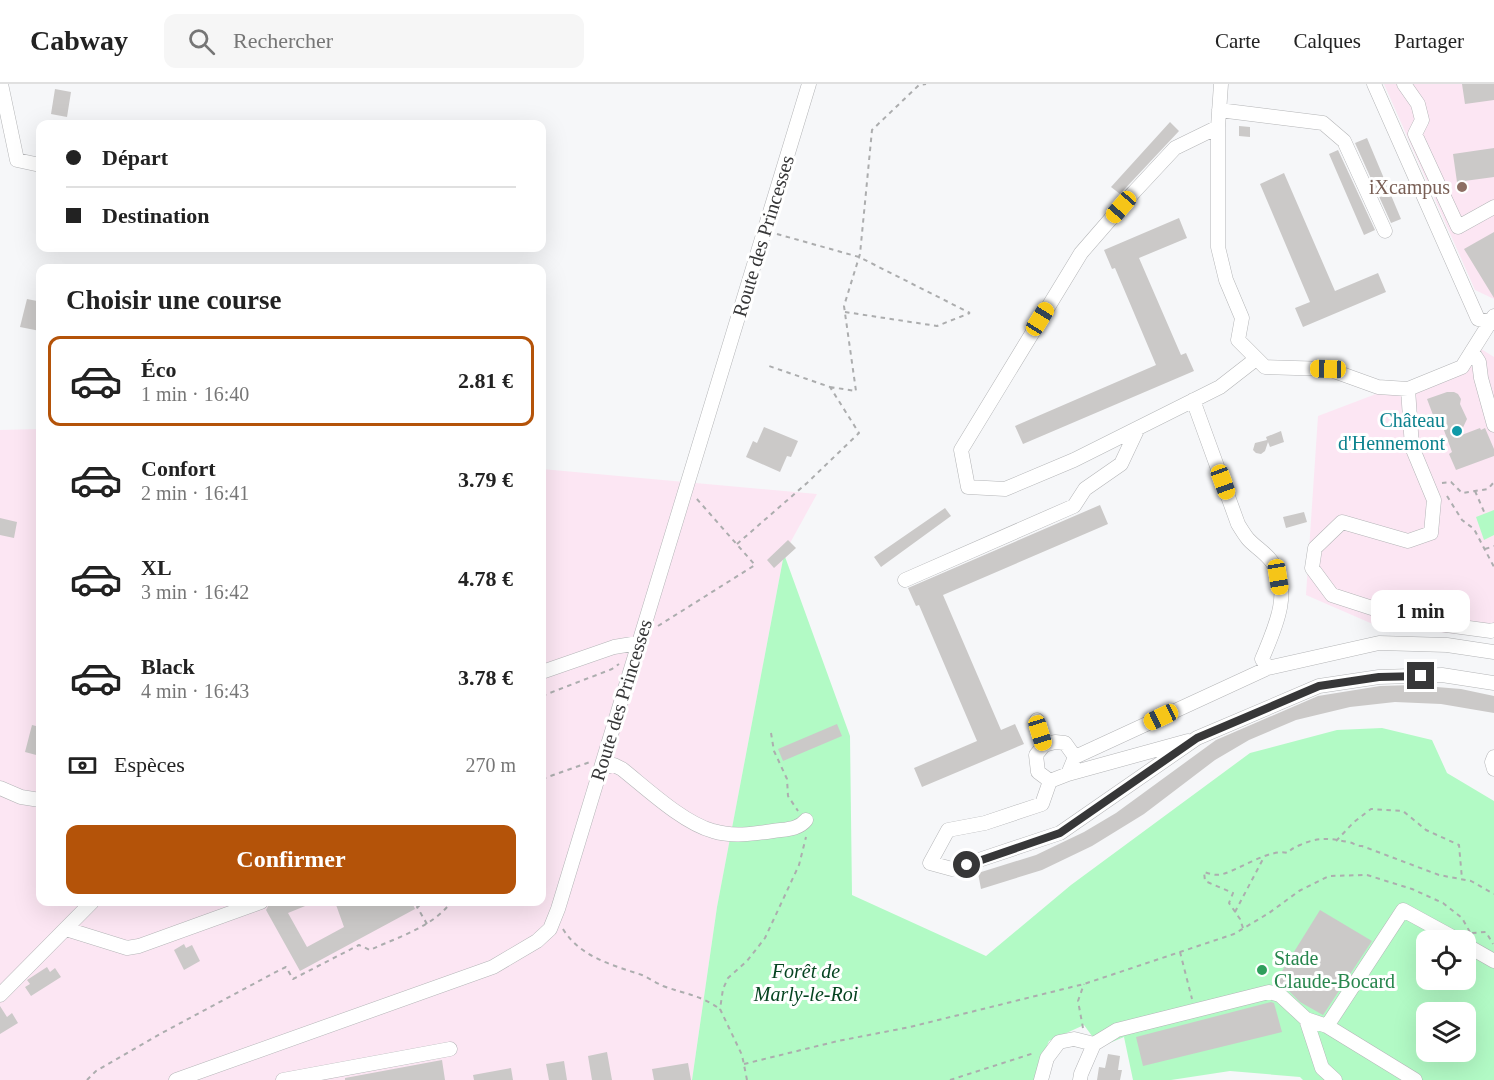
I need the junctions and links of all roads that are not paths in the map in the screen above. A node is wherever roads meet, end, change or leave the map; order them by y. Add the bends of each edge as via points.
1 (1, 84) edge
2 (809, 84) edge
3 (1221, 84) edge
4 (1374, 84) edge
5 (1404, 84) edge
6 (1219, 110) junction
7 (1218, 127) junction
8 (36, 164) edge
9 (1494, 207) edge
10 (1385, 231) dead end
11 (1493, 323) edge
12 (1472, 351) junction
13 (1256, 359) junction
14 (1408, 389) junction
15 (1193, 400) junction
16 (1494, 425) edge
17 (1138, 428) junction
18 (905, 580) dead end
19 (1494, 630) edge
20 (638, 644) junction
21 (1494, 652) edge
22 (1268, 668) junction
23 (546, 671) edge
24 (1494, 683) edge
25 (1037, 720) dead end
26 (1197, 738) junction
27 (1044, 745) junction
28 (1075, 757) junction
29 (1494, 757) edge
30 (599, 763) junction
31 (1494, 769) edge
32 (1068, 774) junction
33 (1050, 781) junction
34 (0, 788) edge
35 (36, 799) edge
36 (806, 820) road end
37 (88, 906) edge
38 (250, 906) edge
39 (66, 928) junction
40 (1444, 930) edge
41 (1476, 948) edge
42 (1494, 961) edge
43 (0, 995) edge
44 (1306, 1019) junction
45 (1327, 1026) junction
46 (1090, 1043) junction
47 (450, 1049) dead end
48 (176, 1080) edge
49 (283, 1080) edge
50 (1041, 1080) edge
51 (1080, 1080) edge
52 (1335, 1080) edge
53 (1415, 1080) edge

1 - 8 street via 18,160
2 - 20 street, Route des Princesses
3 - 6 street
4 - 11 street via 1479,319
5 - 9 street via 1418,104 1422,120 1415,134 1458,227
6 - 7 street
6 - 10 street via 1323,123 1344,141
7 - 13 street via 1218,247 1242,318 1238,340
7 - 17 street via 1176,148 1082,253 961,450 968,487 1005,489
11 - 12 street
12 - 14 street via 1462,367
12 - 16 street via 1479,362
13 - 14 street via 1265,367 1328,369 1378,387
13 - 15 street via 1220,387
14 - 19 street via 1412,447 1434,500 1431,533 1408,541 1342,522 1315,548 1312,568 1332,595 1409,620
15 - 17 street
15 - 22 street via 1238,524 1274,564 1278,577 1282,598 1278,620 1262,659
17 - 18 street via 1121,464 1085,489 1074,506
20 - 23 street via 614,647
20 - 30 street, Route des Princesses
21 - 22 street via 1447,645 1379,643
22 - 28 street
24 - 26 street via 1442,675 1379,677 1319,686
25 - 27 street
26 - 32 street
26 - 33 street via 1060,833 952,869 930,863 948,830 985,823 1042,804
27 - 28 street via 1065,743
27 - 33 street via 1036,755 1038,772
28 - 32 street
29 - 31 street
30 - 36 street via 614,765 660,800 713,831 735,835 766,832 796,828
30 - 48 street, Route des Princesses via 555,916 550,929 537,941 493,967
32 - 33 street
34 - 35 street
37 - 39 street
38 - 39 street via 127,948
39 - 43 street
40 - 45 street via 1403,910
41 - 42 street
44 - 45 street
44 - 46 street via 1280,995 1269,992 1124,1028
44 - 52 street via 1322,1068
45 - 53 street
46 - 50 street via 1074,1039 1059,1042 1047,1058
46 - 51 street
47 - 49 street

